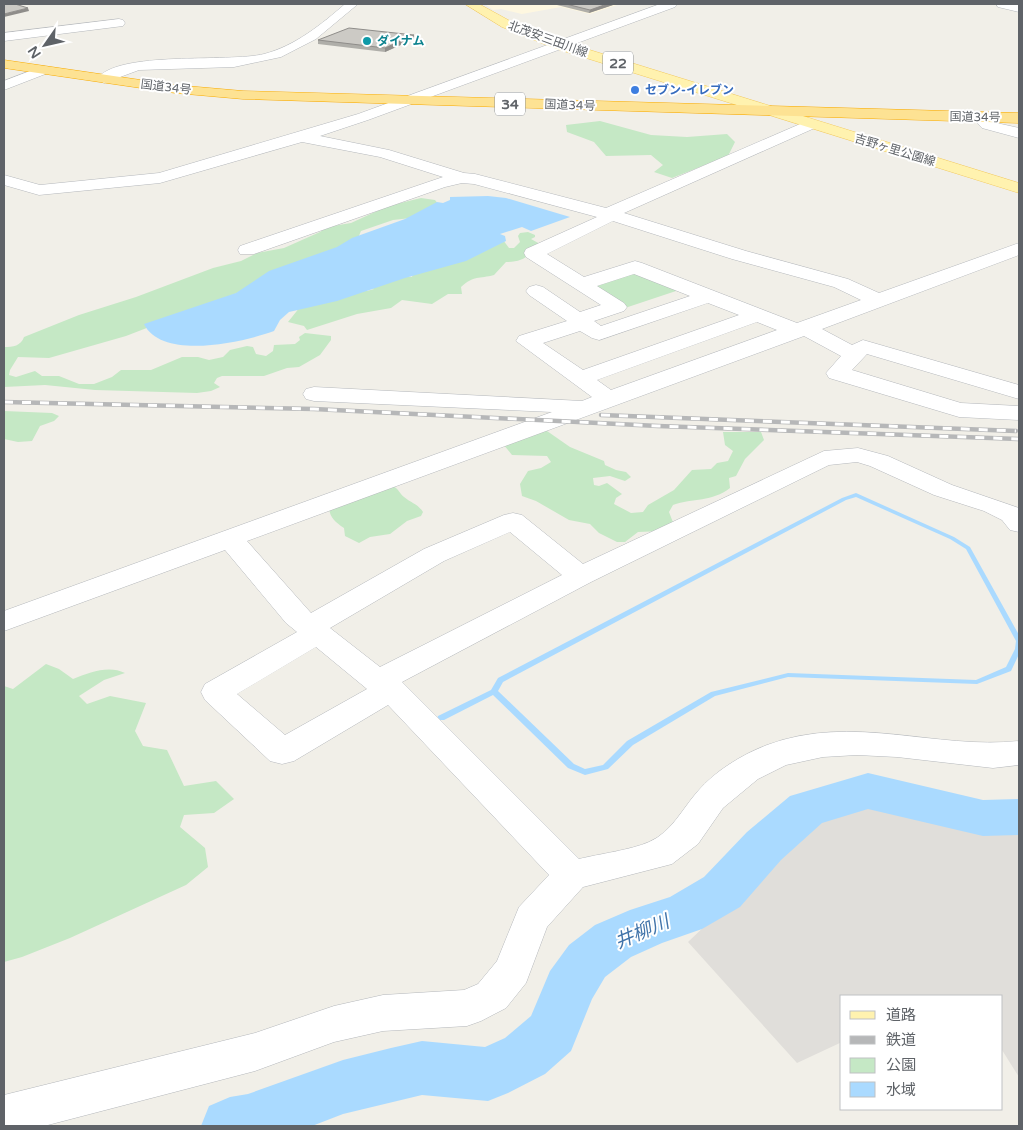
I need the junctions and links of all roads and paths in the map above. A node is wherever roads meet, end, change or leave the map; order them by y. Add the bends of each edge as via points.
1 (471, 4) edge
2 (671, 4) edge
3 (1002, 4) edge
4 (347, 8) edge
5 (1019, 8) edge
6 (119, 23) dead end
7 (4, 37) edge
8 (559, 45) junction
9 (4, 64) edge
10 (43, 70) junction
11 (104, 79) junction
12 (4, 86) edge
13 (403, 100) junction
14 (771, 111) junction
15 (828, 113) junction
16 (980, 117) junction
17 (1019, 118) edge
18 (812, 124) junction
19 (1019, 133) edge
20 (301, 136) junction
21 (462, 178) junction
22 (4, 180) edge
23 (1019, 188) edge
24 (608, 214) junction
25 (247, 250) dead end
26 (1015, 254) edge
27 (582, 284) junction
28 (536, 291) dead end
29 (710, 296) junction
30 (877, 300) junction
31 (758, 315) junction
32 (642, 319) junction
33 (580, 321) junction
34 (801, 329) junction
35 (679, 343) junction
36 (854, 355) junction
37 (578, 379) junction
38 (1019, 392) edge
39 (314, 394) dead end
40 (599, 403) junction
41 (1019, 413) edge
42 (1019, 524) edge
43 (230, 538) junction
44 (581, 576) junction
45 (4, 621) edge
46 (313, 630) junction
47 (385, 685) junction
48 (1019, 753) edge
49 (572, 875) junction
50 (4, 1116) edge

1 - 8 main road, 北茂安三田川線 / 22 via 506,24
2 - 8 street
3 - 5 street
4 - 11 street via 314,33 270,57 238,62 148,65 129,68
6 - 7 street
8 - 13 street
8 - 14 main road, 北茂安三田川線 / 22
9 - 10 highway, 国道34号 / 34
10 - 11 highway, 国道34号 / 34
10 - 12 street
11 - 13 highway, 国道34号 / 34 via 175,90 243,95
13 - 14 highway, 国道34号 / 34
13 - 20 street via 363,117
14 - 15 highway, 国道34号 / 34
14 - 18 main road, 吉野ヶ里公園線
15 - 16 highway, 国道34号 / 34
15 - 18 highway
16 - 17 highway, 国道34号 / 34
16 - 19 street via 987,125
18 - 23 main road, 吉野ヶ里公園線
18 - 24 street
20 - 21 street via 383,152
20 - 22 street via 160,178 39,190
21 - 24 street via 488,181
21 - 25 street
24 - 27 street via 605,220 532,253
24 - 30 street via 841,283
26 - 30 street
27 - 29 street via 635,267
27 - 33 street via 617,307
28 - 33 street
29 - 31 street
29 - 32 street
30 - 34 street
31 - 34 street
31 - 35 street
32 - 33 street via 599,334
32 - 35 street
33 - 37 street via 527,342
34 - 36 street
34 - 40 street
35 - 37 street
36 - 38 street via 863,346
36 - 41 street via 837,373 959,410
37 - 40 street
39 - 40 street
40 - 43 street
42 - 44 street via 1010,514 993,506 943,490 879,461 858,455 840,455 824,458
43 - 45 street
43 - 46 street via 266,582
44 - 46 street via 513,521 434,555
44 - 47 street
46 - 47 street
46 - 47 street via 216,692 282,752
47 - 49 street
48 - 49 street via 993,756 857,743 823,745 778,754 746,770 712,799 686,834 659,854
49 - 50 street via 532,918 512,972 492,996 468,1008 383,1013 334,1024 255,1052

